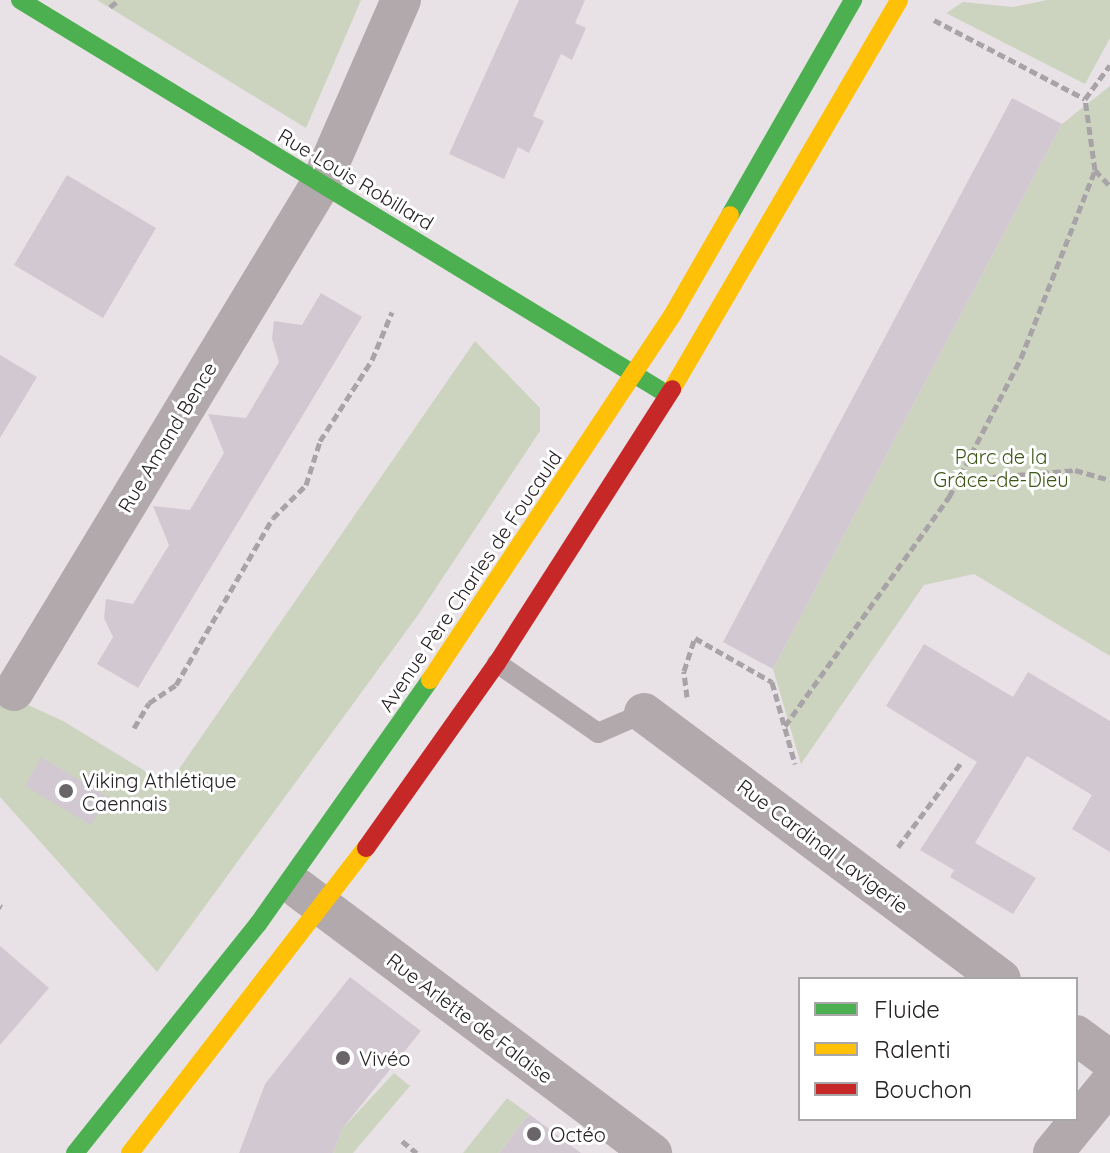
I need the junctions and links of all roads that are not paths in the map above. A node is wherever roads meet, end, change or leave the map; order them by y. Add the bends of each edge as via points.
1 (20, 0) edge
2 (401, 0) edge
3 (853, 0) edge
4 (899, 0) edge
5 (321, 183) junction
6 (634, 375) junction
7 (669, 396) junction
8 (497, 663) junction
9 (14, 691) dead end
10 (644, 713) joint
11 (290, 882) junction
12 (324, 908) junction
13 (998, 977) edge
14 (1078, 1036) edge
15 (1110, 1060) edge
16 (1110, 1083) edge
17 (75, 1153) edge
18 (130, 1153) edge
19 (652, 1153) edge
20 (1053, 1153) edge

1 - 5 main road, Rue Louis Robillard
2 - 5 street, Rue Amand Bence
3 - 6 main road, Avenue Père Charles de Foucauld
4 - 7 main road
5 - 6 main road, Rue Louis Robillard
5 - 9 street, Rue Amand Bence
6 - 7 main road, Rue Louis Robillard
6 - 11 main road, Avenue Père Charles de Foucauld
7 - 8 main road
8 - 10 lane via 598,733
8 - 12 main road
10 - 13 street, Rue Cardinal Lavigerie
11 - 12 street, Rue Arlette de Falaise
11 - 17 main road, Avenue Père Charles de Foucauld
12 - 18 main road
12 - 19 street, Rue Arlette de Falaise
14 - 15 street
16 - 20 street

